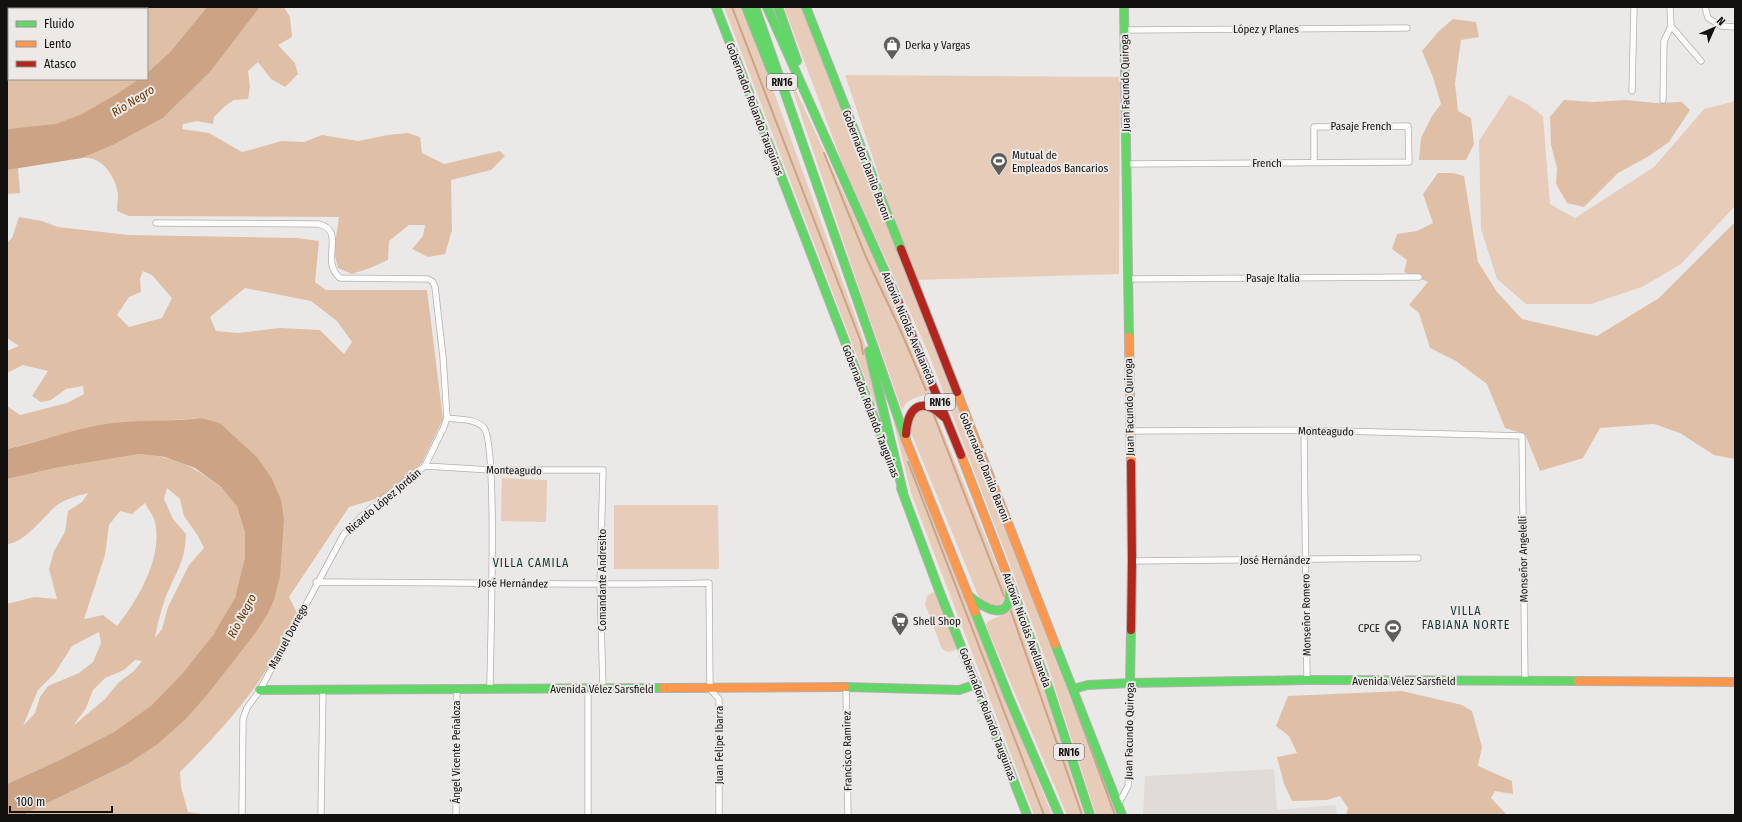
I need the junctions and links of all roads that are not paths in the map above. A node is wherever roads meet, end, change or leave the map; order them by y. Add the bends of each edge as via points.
1 (716, 7) edge
2 (746, 7) edge
3 (755, 7) edge
4 (767, 7) edge
5 (778, 7) edge
6 (806, 7) edge
7 (1124, 7) edge
8 (1634, 7) edge
9 (1670, 7) edge
10 (1705, 7) edge
11 (1671, 26) junction
12 (1735, 27) edge
13 (1407, 28) dead end
14 (1124, 30) junction
15 (1701, 62) dead end
16 (1632, 91) dead end
17 (1663, 100) dead end
18 (818, 121) junction
19 (807, 156) junction
20 (1314, 162) junction
21 (1409, 162) joint
22 (1126, 164) junction
23 (156, 223) dead end
24 (1419, 277) dead end
25 (1128, 279) junction
26 (857, 302) junction
27 (447, 418) junction
28 (950, 425) junction
29 (1304, 430) junction
30 (1130, 431) junction
31 (1522, 436) joint
32 (906, 439) junction
33 (425, 466) junction
34 (491, 470) junction
35 (603, 470) joint
36 (903, 492) junction
37 (1418, 558) dead end
38 (1305, 559) junction
39 (1132, 561) junction
40 (1009, 580) junction
41 (316, 582) junction
42 (492, 582) junction
43 (710, 583) joint
44 (600, 585) junction
45 (967, 594) junction
46 (1307, 680) junction
47 (1525, 681) junction
48 (1735, 682) edge
49 (1130, 683) junction
50 (977, 684) junction
51 (846, 687) junction
52 (490, 688) junction
53 (457, 689) junction
54 (588, 689) junction
55 (603, 689) junction
56 (710, 689) junction
57 (1073, 689) junction
58 (260, 690) junction
59 (323, 690) junction
60 (1118, 805) junction
61 (242, 815) edge
62 (321, 815) edge
63 (456, 815) edge
64 (588, 815) edge
65 (719, 815) edge
66 (848, 815) edge
67 (1027, 815) edge
68 (1059, 815) edge
69 (1090, 815) edge
70 (1122, 815) edge

1 - 36 main road, Gobernador Rolando Tauguinas
2 - 19 main road
3 - 19 main road, RN16
4 - 18 main road, Autovía Nicolás Avellaneda / RN16
5 - 18 main road
6 - 57 main road, Gobernador Danilo Baroni
7 - 14 main road, Juan Facundo Quiroga
8 - 16 street
9 - 11 street
10 - 12 street via 1708,18 1721,26
11 - 15 street
11 - 17 street via 1664,41
13 - 14 street, López y Planes
14 - 22 main road, Juan Facundo Quiroga
18 - 28 main road, Autovía Nicolás Avellaneda / RN16 via 912,332
19 - 26 main road, RN16
20 - 21 street, French
20 - 21 street, Pasaje French via 1314,126 1408,126
20 - 22 street, French
22 - 25 main road, Juan Facundo Quiroga
23 - 27 street, Ricardo López Jordán via 319,224 330,230 333,238 331,266 340,278 428,279 433,282 443,357
24 - 25 street, Pasaje Italia
25 - 30 main road, Juan Facundo Quiroga
26 - 32 main road, RN16
26 - 36 main road
27 - 33 street, Ricardo López Jordán
27 - 34 street via 477,422 483,426 487,432
28 - 32 main road via 934,407 928,404 920,405 914,408 908,417
28 - 40 main road, Autovía Nicolás Avellaneda / RN16
29 - 30 street, Monteagudo
29 - 31 street, Monteagudo
29 - 38 street, Monseñor Romero
30 - 39 main road, Juan Facundo Quiroga
31 - 47 street, Monseñor Angelelli
32 - 45 main road, RN16
33 - 34 street, Monteagudo
33 - 41 street, Ricardo López Jordán via 364,514 344,534
34 - 35 street, Monteagudo
34 - 42 street
35 - 44 street, Comandante Andresito
36 - 50 main road, Gobernador Rolando Tauguinas
37 - 38 street, José Hernández
38 - 39 street, José Hernández
38 - 46 street, Monseñor Romero
39 - 49 main road, Juan Facundo Quiroga
40 - 45 main road via 1011,598 1002,610 988,610
40 - 69 main road, Autovía Nicolás Avellaneda / RN16 via 1049,689
41 - 42 street, José Hernández
41 - 58 street, Manuel Dorrego
42 - 44 street, José Hernández
42 - 52 street
43 - 44 street, José Hernández
43 - 56 street, Juan Felipe Ibarra
44 - 55 street, Comandante Andresito
45 - 68 main road, RN16
46 - 47 main road, Avenida Vélez Sarsfield
46 - 49 main road, Avenida Vélez Sarsfield
47 - 48 main road, Avenida Vélez Sarsfield
49 - 57 main road, Avenida Vélez Sarsfield via 1088,685
49 - 60 street, Juan Facundo Quiroga via 1128,786
50 - 51 main road, Avenida Vélez Sarsfield via 959,690
50 - 67 main road, Gobernador Rolando Tauguinas
51 - 56 main road, Avenida Vélez Sarsfield
51 - 66 street, Francisco Ramírez
52 - 53 main road, Avenida Vélez Sarsfield
52 - 54 main road, Avenida Vélez Sarsfield
53 - 59 main road, Avenida Vélez Sarsfield
53 - 63 street, Ángel Vicente Peñaloza
54 - 55 main road, Avenida Vélez Sarsfield
54 - 64 street
55 - 56 main road, Avenida Vélez Sarsfield
56 - 65 street, Juan Felipe Ibarra via 718,698
57 - 60 main road, Gobernador Danilo Baroni
58 - 59 main road, Avenida Vélez Sarsfield
58 - 61 street via 247,708 243,719
59 - 62 street
60 - 70 main road, Gobernador Danilo Baroni

